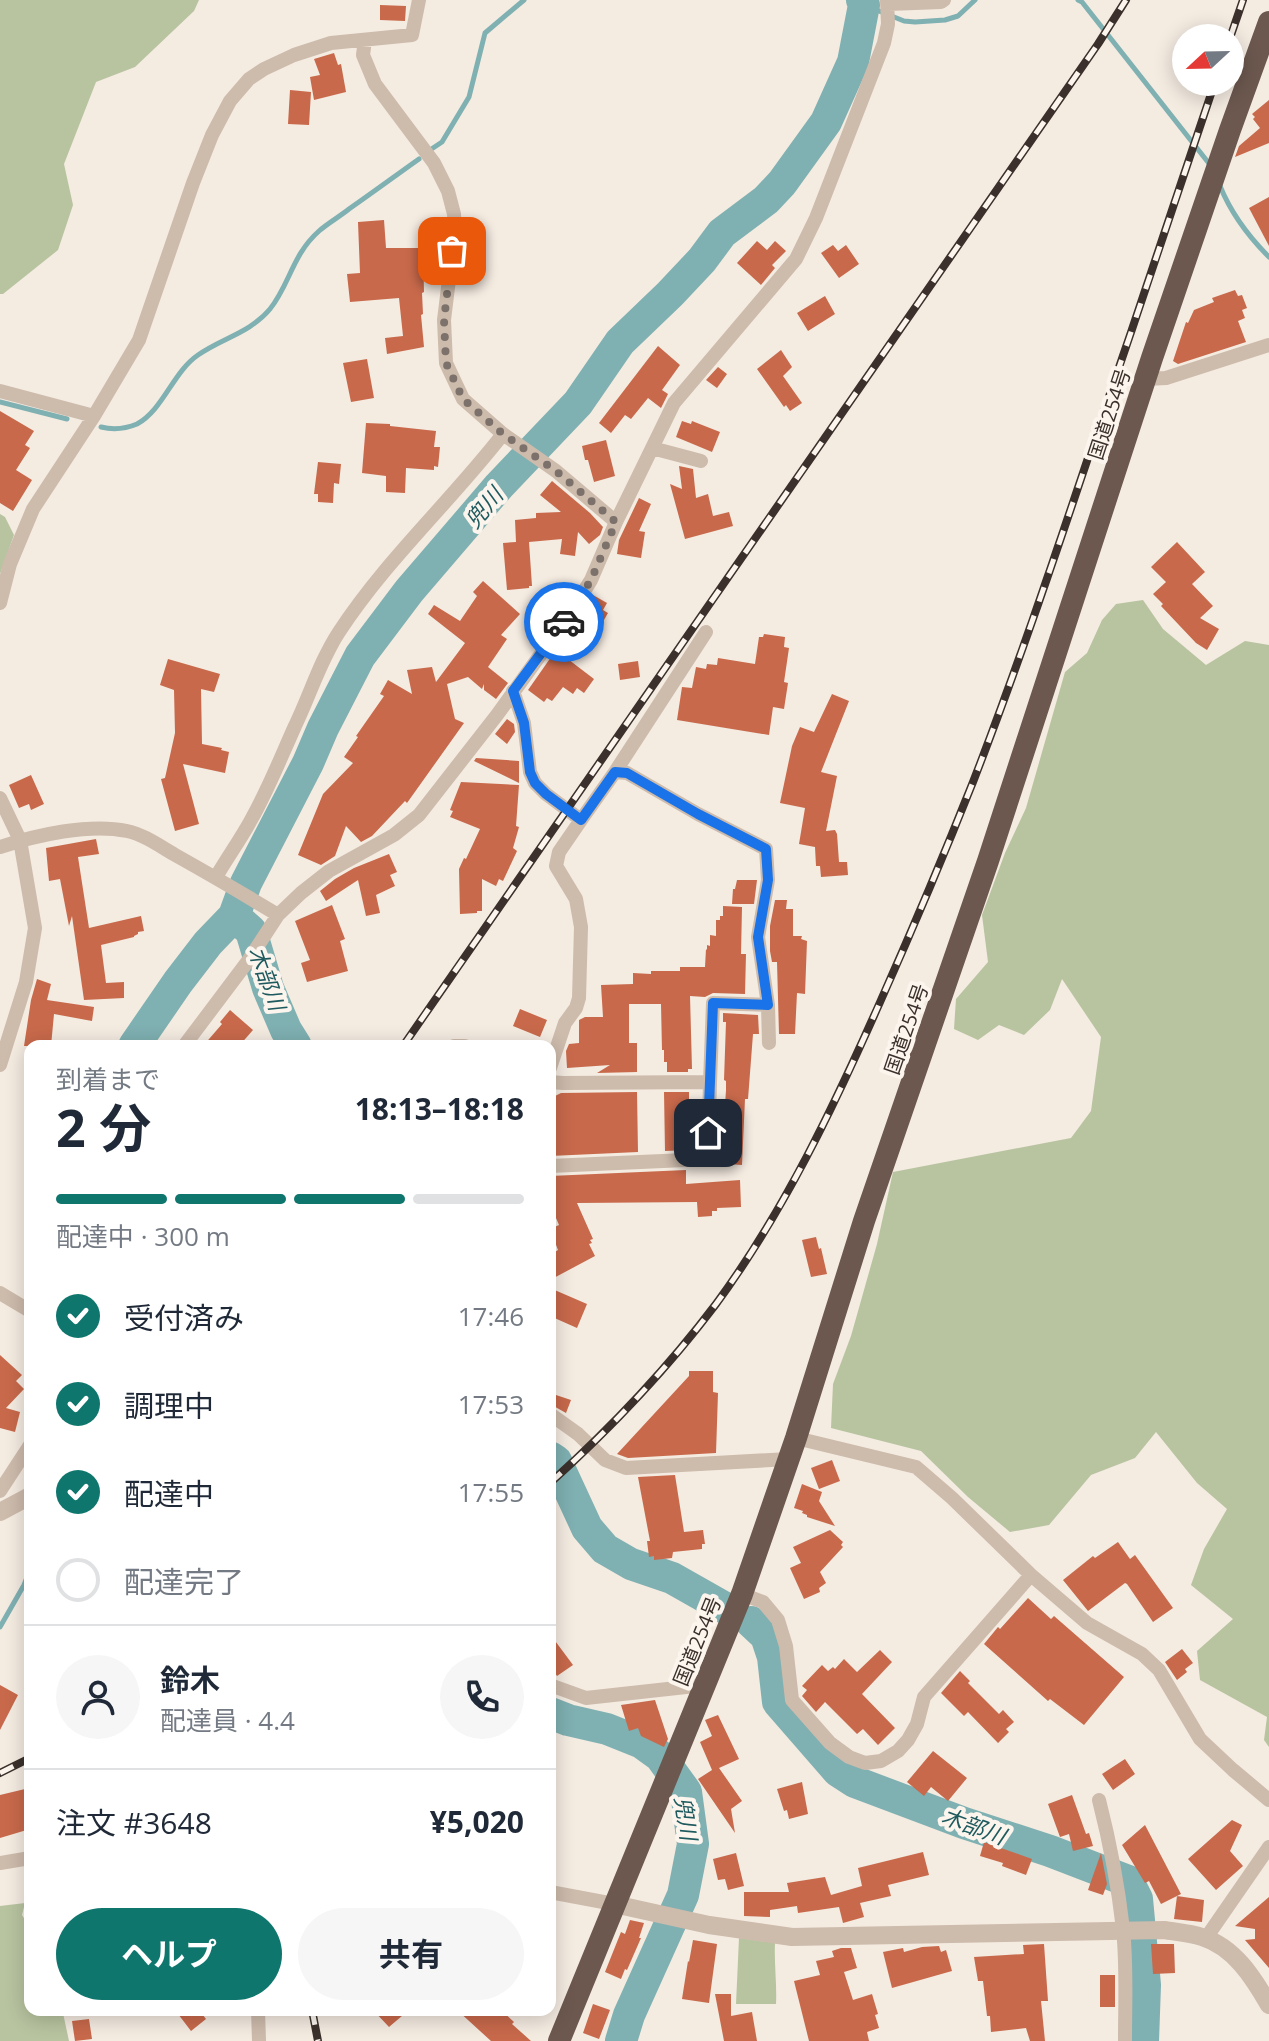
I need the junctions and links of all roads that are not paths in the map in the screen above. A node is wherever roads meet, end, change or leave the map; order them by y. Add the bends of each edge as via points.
1 (419, 0) edge
2 (944, 0) edge
3 (888, 9) edge
4 (1269, 22) edge
5 (365, 40) junction
6 (1269, 345) edge
7 (1146, 379) junction
8 (0, 391) edge
9 (94, 416) junction
10 (508, 437) junction
11 (652, 448) junction
12 (701, 461) dead end
13 (616, 522) junction
14 (0, 603) edge
15 (706, 632) dead end
16 (513, 691) junction
17 (615, 772) junction
18 (0, 798) edge
19 (581, 820) junction
20 (20, 840) junction
21 (0, 847) edge
22 (219, 880) junction
23 (274, 913) junction
24 (768, 1005) junction
25 (189, 1040) edge
26 (769, 1043) dead end
27 (556, 1050) edge
28 (0, 1065) edge
29 (556, 1082) edge
30 (710, 1082) junction
31 (556, 1166) edge
32 (0, 1293) edge
33 (24, 1307) edge
34 (556, 1418) edge
35 (793, 1449) junction
36 (24, 1454) edge
37 (0, 1491) edge
38 (24, 1499) edge
39 (0, 1510) edge
40 (1031, 1575) junction
41 (742, 1594) junction
42 (704, 1685) junction
43 (556, 1687) edge
44 (1099, 1800) dead end
45 (1269, 1800) edge
46 (1269, 1847) edge
47 (24, 1859) edge
48 (0, 1863) edge
49 (556, 1893) edge
50 (614, 1904) junction
51 (1123, 1931) junction
52 (1206, 1938) junction
53 (1269, 2005) edge
54 (258, 2016) edge
55 (259, 2041) edge
56 (559, 2041) edge
57 (1125, 2041) edge

1 - 5 street via 412,35
2 - 3 street
3 - 11 street via 884,43 796,259 674,403
4 - 7 highway, 国道254号
5 - 9 street via 331,43 294,55 249,79 230,101 193,183 139,340
5 - 10 street via 363,55 375,84 434,163 454,214 444,320 446,363 463,399
6 - 7 street via 1166,378
7 - 35 highway, 国道254号 via 864,1221
8 - 9 street
9 - 14 street via 33,509
10 - 13 street
10 - 22 street via 425,523 339,633
11 - 12 street
11 - 13 street
13 - 16 street via 585,590
15 - 17 street
16 - 19 street via 535,783
16 - 23 street via 419,815
17 - 19 street
17 - 24 street via 627,773 766,849 768,880 758,937
18 - 20 street
19 - 27 street via 559,852 556,866 576,899 581,927 579,998
20 - 21 street
20 - 22 street via 79,830 130,831
20 - 28 street via 35,928 26,982
22 - 23 street
23 - 25 street via 264,938
24 - 26 street
24 - 30 street via 713,1003
29 - 30 street
30 - 31 street via 708,1159
32 - 33 street
34 - 35 street via 605,1460 626,1468
35 - 40 street via 916,1467
35 - 41 highway, 国道254号
36 - 37 street
38 - 39 street
40 - 41 street via 924,1697 908,1740 881,1761 865,1763 830,1743 792,1700 778,1620 763,1602
40 - 45 street via 1087,1623 1142,1654 1159,1670 1200,1739
41 - 42 highway, 国道254号
42 - 43 street via 586,1698
42 - 50 highway, 国道254号
44 - 51 street
46 - 52 street
47 - 48 street
49 - 50 street
50 - 51 street via 792,1937
50 - 56 highway, 国道254号
51 - 52 street via 1164,1930
51 - 57 street
52 - 53 street via 1233,1954
54 - 55 street

